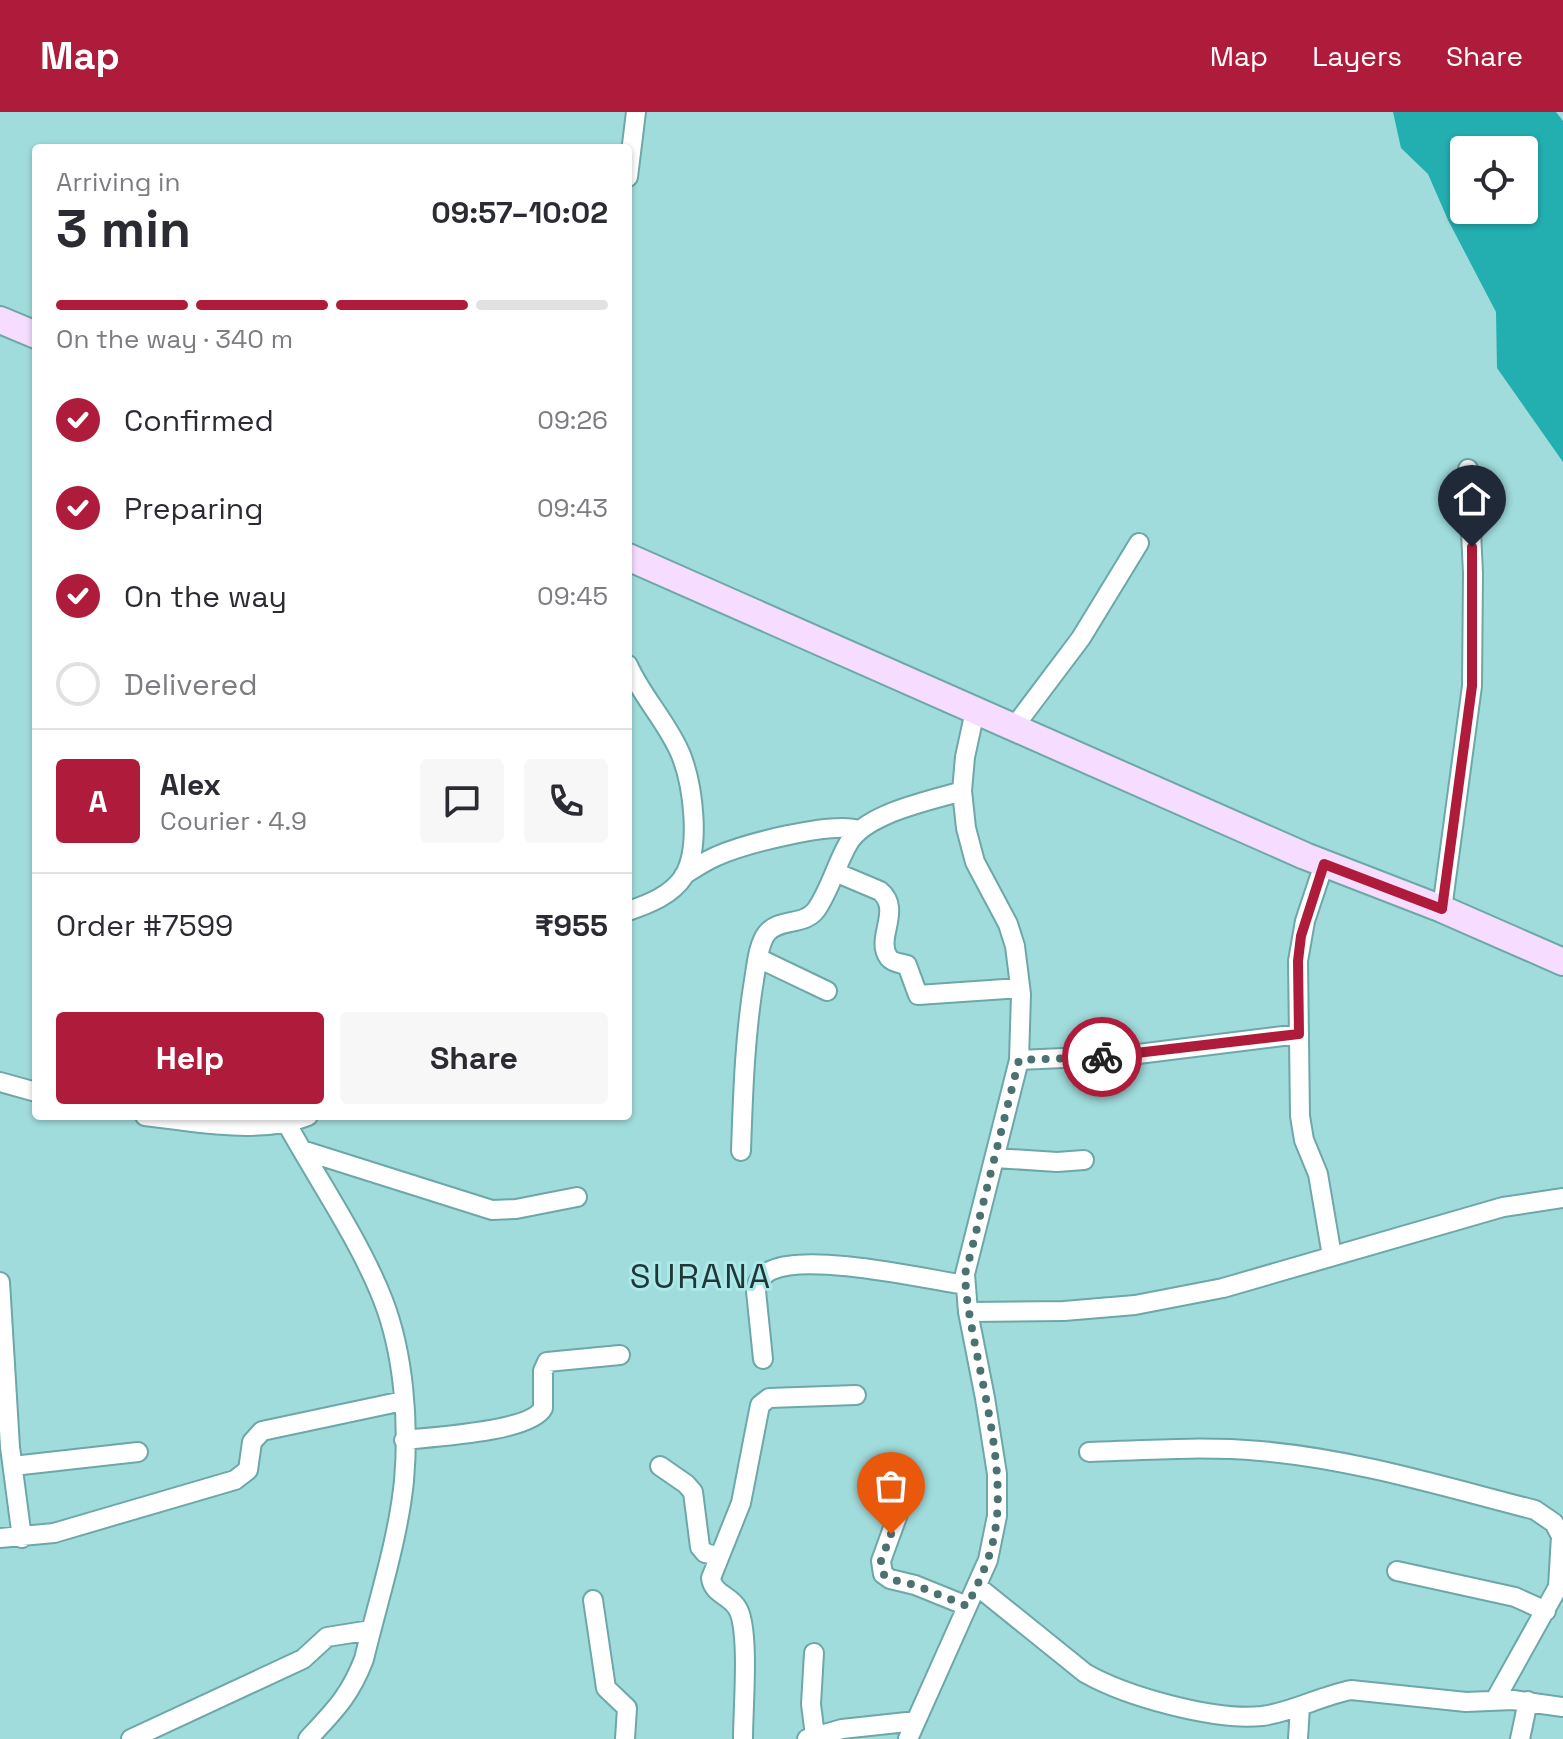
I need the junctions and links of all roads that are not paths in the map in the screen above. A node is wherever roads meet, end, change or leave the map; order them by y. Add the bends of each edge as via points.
1 (636, 112) edge
2 (632, 144) edge
3 (0, 320) edge
4 (32, 333) edge
5 (1468, 469) dead end
6 (1139, 543) dead end
7 (632, 559) edge
8 (632, 672) edge
9 (975, 711) junction
10 (1014, 727) junction
11 (962, 791) junction
12 (859, 830) junction
13 (1324, 864) junction
14 (835, 872) junction
15 (684, 875) junction
16 (1442, 909) junction
17 (632, 910) edge
18 (758, 958) junction
19 (1563, 962) edge
20 (1020, 988) junction
21 (827, 991) dead end
22 (1299, 1034) junction
23 (1019, 1060) junction
24 (0, 1082) edge
25 (32, 1091) edge
26 (173, 1120) edge
27 (298, 1120) edge
28 (258, 1121) edge
29 (287, 1124) junction
30 (302, 1150) junction
31 (741, 1151) dead end
32 (995, 1158) junction
33 (1084, 1160) dead end
34 (577, 1197) dead end
35 (1563, 1198) edge
36 (1332, 1256) junction
37 (0, 1282) edge
38 (965, 1285) junction
39 (968, 1312) junction
40 (620, 1355) dead end
41 (763, 1359) dead end
42 (856, 1395) dead end
43 (403, 1401) junction
44 (404, 1440) junction
45 (138, 1452) dead end
46 (1089, 1452) dead end
47 (13, 1466) junction
48 (660, 1466) dead end
49 (910, 1481) dead end
50 (0, 1538) edge
51 (22, 1538) junction
52 (718, 1556) junction
53 (1397, 1571) dead end
54 (977, 1586) junction
55 (593, 1600) dead end
56 (967, 1606) junction
57 (1546, 1611) junction
58 (371, 1630) junction
59 (814, 1653) dead end
60 (1495, 1700) junction
61 (1528, 1701) junction
62 (1300, 1706) junction
63 (1563, 1707) edge
64 (916, 1721) junction
65 (811, 1737) edge
66 (131, 1739) edge
67 (308, 1739) edge
68 (625, 1739) edge
69 (743, 1739) edge
70 (908, 1739) edge
71 (1298, 1739) edge
72 (1520, 1739) edge

1 - 2 street
3 - 4 street
5 - 16 street via 1472,686
6 - 10 street via 1081,638
7 - 9 street
8 - 15 street via 686,770 694,816
9 - 10 street
9 - 11 street
10 - 13 street
11 - 12 street
11 - 20 street via 970,846 1008,924
12 - 14 street
12 - 15 street via 804,832 733,850
13 - 16 street
13 - 22 street via 1301,936
14 - 18 street via 813,914 773,928
14 - 20 street via 886,896 887,954 907,965 918,995
15 - 17 street via 653,902
16 - 19 street
18 - 21 street
18 - 31 street via 748,1020
20 - 23 street
22 - 23 street via 1130,1055
22 - 36 street via 1300,1130 1318,1174
23 - 32 street
24 - 25 street
26 - 28 street
27 - 29 street
28 - 29 street
29 - 30 street
30 - 34 street via 492,1210
30 - 43 street via 383,1299 403,1373
32 - 33 street
32 - 38 street
35 - 36 street via 1503,1207
36 - 39 street via 1223,1288 1135,1305
37 - 47 street
38 - 39 street
38 - 41 street via 851,1267 772,1269 756,1291
39 - 54 street via 998,1493 994,1537
40 - 44 street via 547,1362 543,1408 534,1419 472,1434
42 - 52 street via 763,1401 741,1503
43 - 44 street
43 - 51 street via 262,1431 252,1442 248,1470 235,1480
44 - 58 street via 404,1481
45 - 47 street
46 - 57 street via 1263,1451 1389,1472 1535,1510 1554,1523 1561,1536 1558,1587
47 - 51 street
48 - 52 street via 690,1487 700,1547
49 - 56 street via 881,1561 883,1574
50 - 51 street
52 - 69 street via 712,1587 734,1602 743,1626
53 - 57 street via 1515,1597
54 - 56 street
54 - 62 street via 1085,1673 1126,1692 1232,1716 1263,1716
55 - 68 street via 606,1688 627,1708
56 - 64 street
57 - 60 street
58 - 66 street via 327,1637 303,1659
58 - 67 street via 354,1685
59 - 65 street
60 - 61 street
60 - 62 street via 1466,1702 1351,1690
61 - 63 street
61 - 72 street
62 - 71 street
64 - 65 street
64 - 70 street

